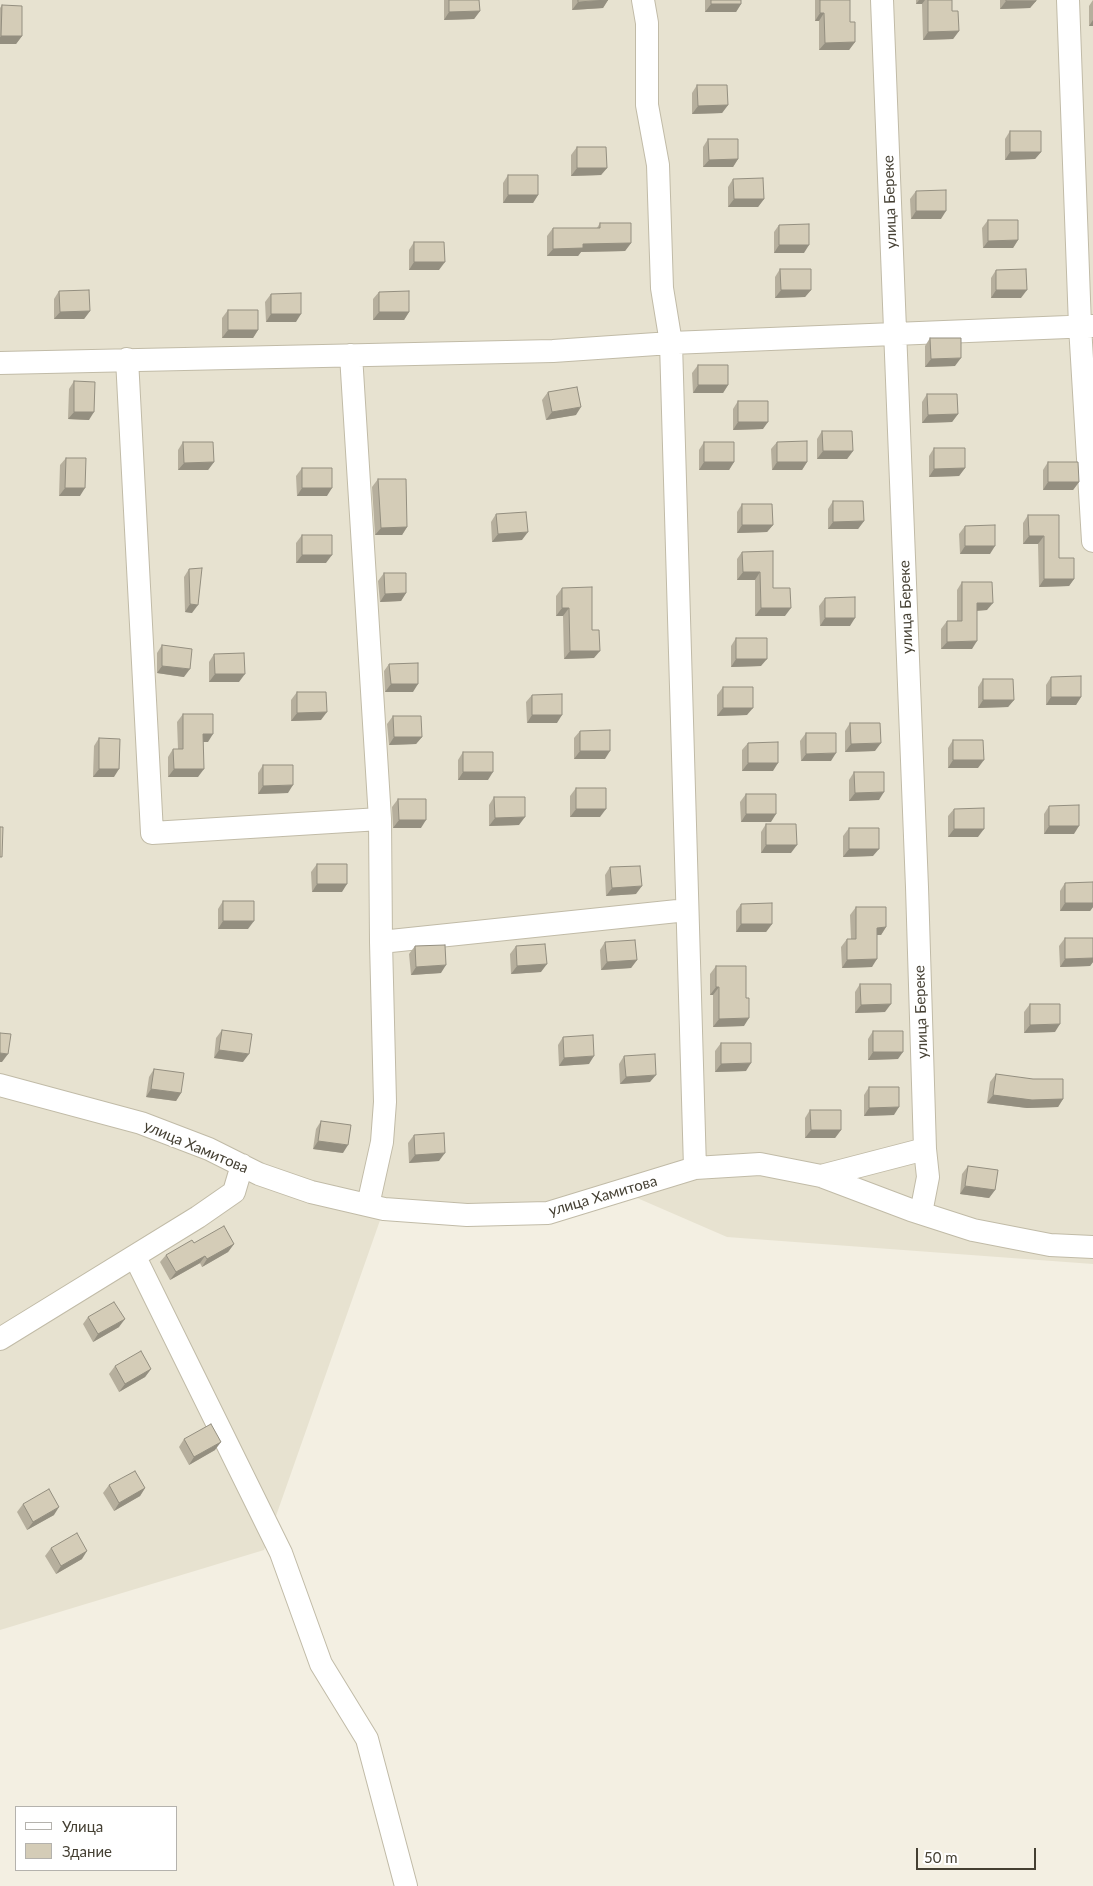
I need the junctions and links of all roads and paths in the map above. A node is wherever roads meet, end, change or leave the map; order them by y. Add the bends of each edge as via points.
1 (643, 0) edge
2 (882, 0) edge
3 (1068, 0) edge
4 (1087, 326) edge
5 (895, 334) junction
6 (671, 343) junction
7 (350, 355) junction
8 (126, 359) junction
9 (0, 363) edge
10 (1093, 541) edge
11 (380, 819) junction
12 (686, 910) junction
13 (381, 942) junction
14 (0, 1085) edge
15 (924, 1149) junction
16 (242, 1165) junction
17 (695, 1168) junction
18 (821, 1176) junction
19 (368, 1205) junction
20 (920, 1214) junction
21 (1093, 1247) edge
22 (134, 1257) junction
23 (0, 1339) edge
24 (406, 1886) edge

1 - 6 street via 647,23 647,105 658,165 662,288
2 - 5 street, улица Береке
3 - 4 street
4 - 5 street
4 - 10 street
5 - 6 street
5 - 15 street, улица Береке via 917,879
6 - 7 street via 553,351
6 - 12 street
7 - 8 street
7 - 11 street
8 - 9 street
8 - 11 street via 152,833
11 - 13 street
12 - 13 street
12 - 17 street
13 - 19 street via 385,1102 382,1142
14 - 16 street, улица Хамитова via 141,1123
15 - 18 street
15 - 20 street, улица Береке via 928,1176
16 - 19 street, улица Хамитова via 311,1192
16 - 22 street via 234,1192
17 - 18 street, улица Хамитова via 760,1164
17 - 19 street, улица Хамитова via 548,1213 467,1215
18 - 20 street, улица Хамитова
20 - 21 street, улица Хамитова via 973,1230 1050,1245
22 - 23 street
22 - 24 street via 281,1553 321,1664 367,1739

